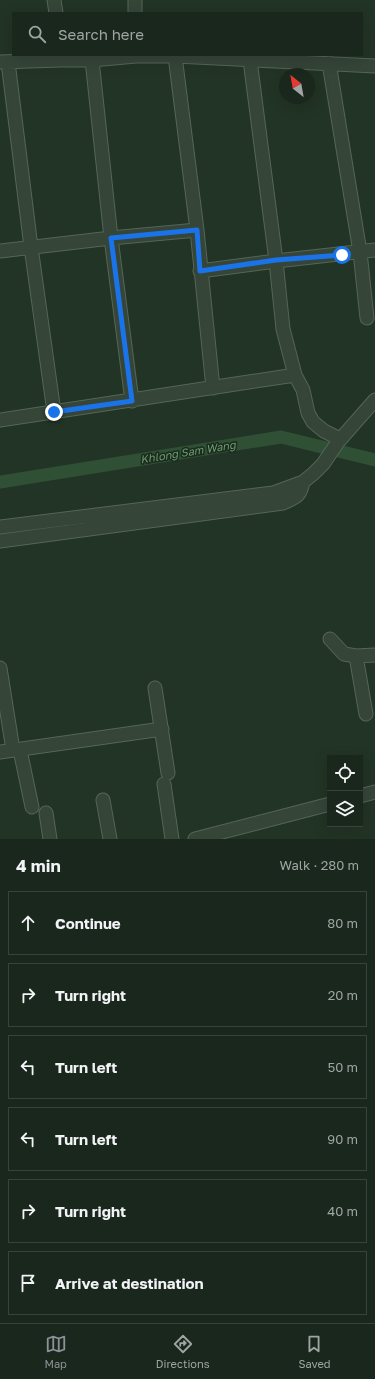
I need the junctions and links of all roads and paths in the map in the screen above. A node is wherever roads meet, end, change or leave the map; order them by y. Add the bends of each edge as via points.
1 (54, 0) edge
2 (135, 0) edge
3 (56, 12) edge
4 (135, 12) edge
5 (136, 56) edge
6 (175, 56) junction
7 (61, 57) edge
8 (92, 60) junction
9 (250, 60) junction
10 (4, 62) edge
11 (329, 64) junction
12 (375, 66) edge
13 (197, 230) junction
14 (111, 238) junction
15 (31, 247) junction
16 (375, 250) edge
17 (0, 251) edge
18 (360, 252) junction
19 (276, 260) junction
20 (200, 271) junction
21 (367, 318) dead end
22 (295, 375) junction
23 (213, 388) junction
24 (375, 400) edge
25 (132, 401) junction
26 (54, 412) junction
27 (0, 420) edge
28 (339, 441) junction
29 (303, 482) junction
30 (0, 527) edge
31 (0, 542) edge
32 (330, 639) dead end
33 (375, 655) edge
34 (356, 656) junction
35 (0, 670) edge
36 (155, 688) dead end
37 (366, 714) dead end
38 (162, 729) junction
39 (17, 750) junction
40 (0, 752) edge
41 (375, 792) edge
42 (363, 795) edge
43 (103, 800) dead end
44 (327, 805) edge
45 (32, 806) dead end
46 (46, 814) dead end
47 (50, 839) edge
48 (110, 839) edge
49 (172, 839) edge
50 (195, 839) edge

1 - 3 street
2 - 4 street
5 - 6 street
5 - 8 street
6 - 9 street
6 - 13 street
7 - 8 street
7 - 10 street
8 - 14 street
9 - 11 street
9 - 19 street
10 - 15 street
11 - 12 street
11 - 18 street
13 - 14 street
13 - 20 street
14 - 15 street
14 - 25 street
15 - 17 street
15 - 26 street
16 - 18 street
18 - 19 street
18 - 21 street
19 - 20 street
19 - 22 street via 283,329
20 - 23 street
22 - 23 street
22 - 28 street via 303,390 310,417
23 - 25 street
24 - 28 street
25 - 26 street
26 - 27 street
28 - 29 street via 323,464
29 - 30 street via 273,493
29 - 31 street via 302,491 297,497 283,503
32 - 34 street via 344,654
33 - 34 street
34 - 37 street
35 - 39 street
36 - 38 street
38 - 39 street
38 - 49 street
39 - 40 street
39 - 45 street
41 - 42 street
43 - 48 street
44 - 50 street
46 - 47 street

